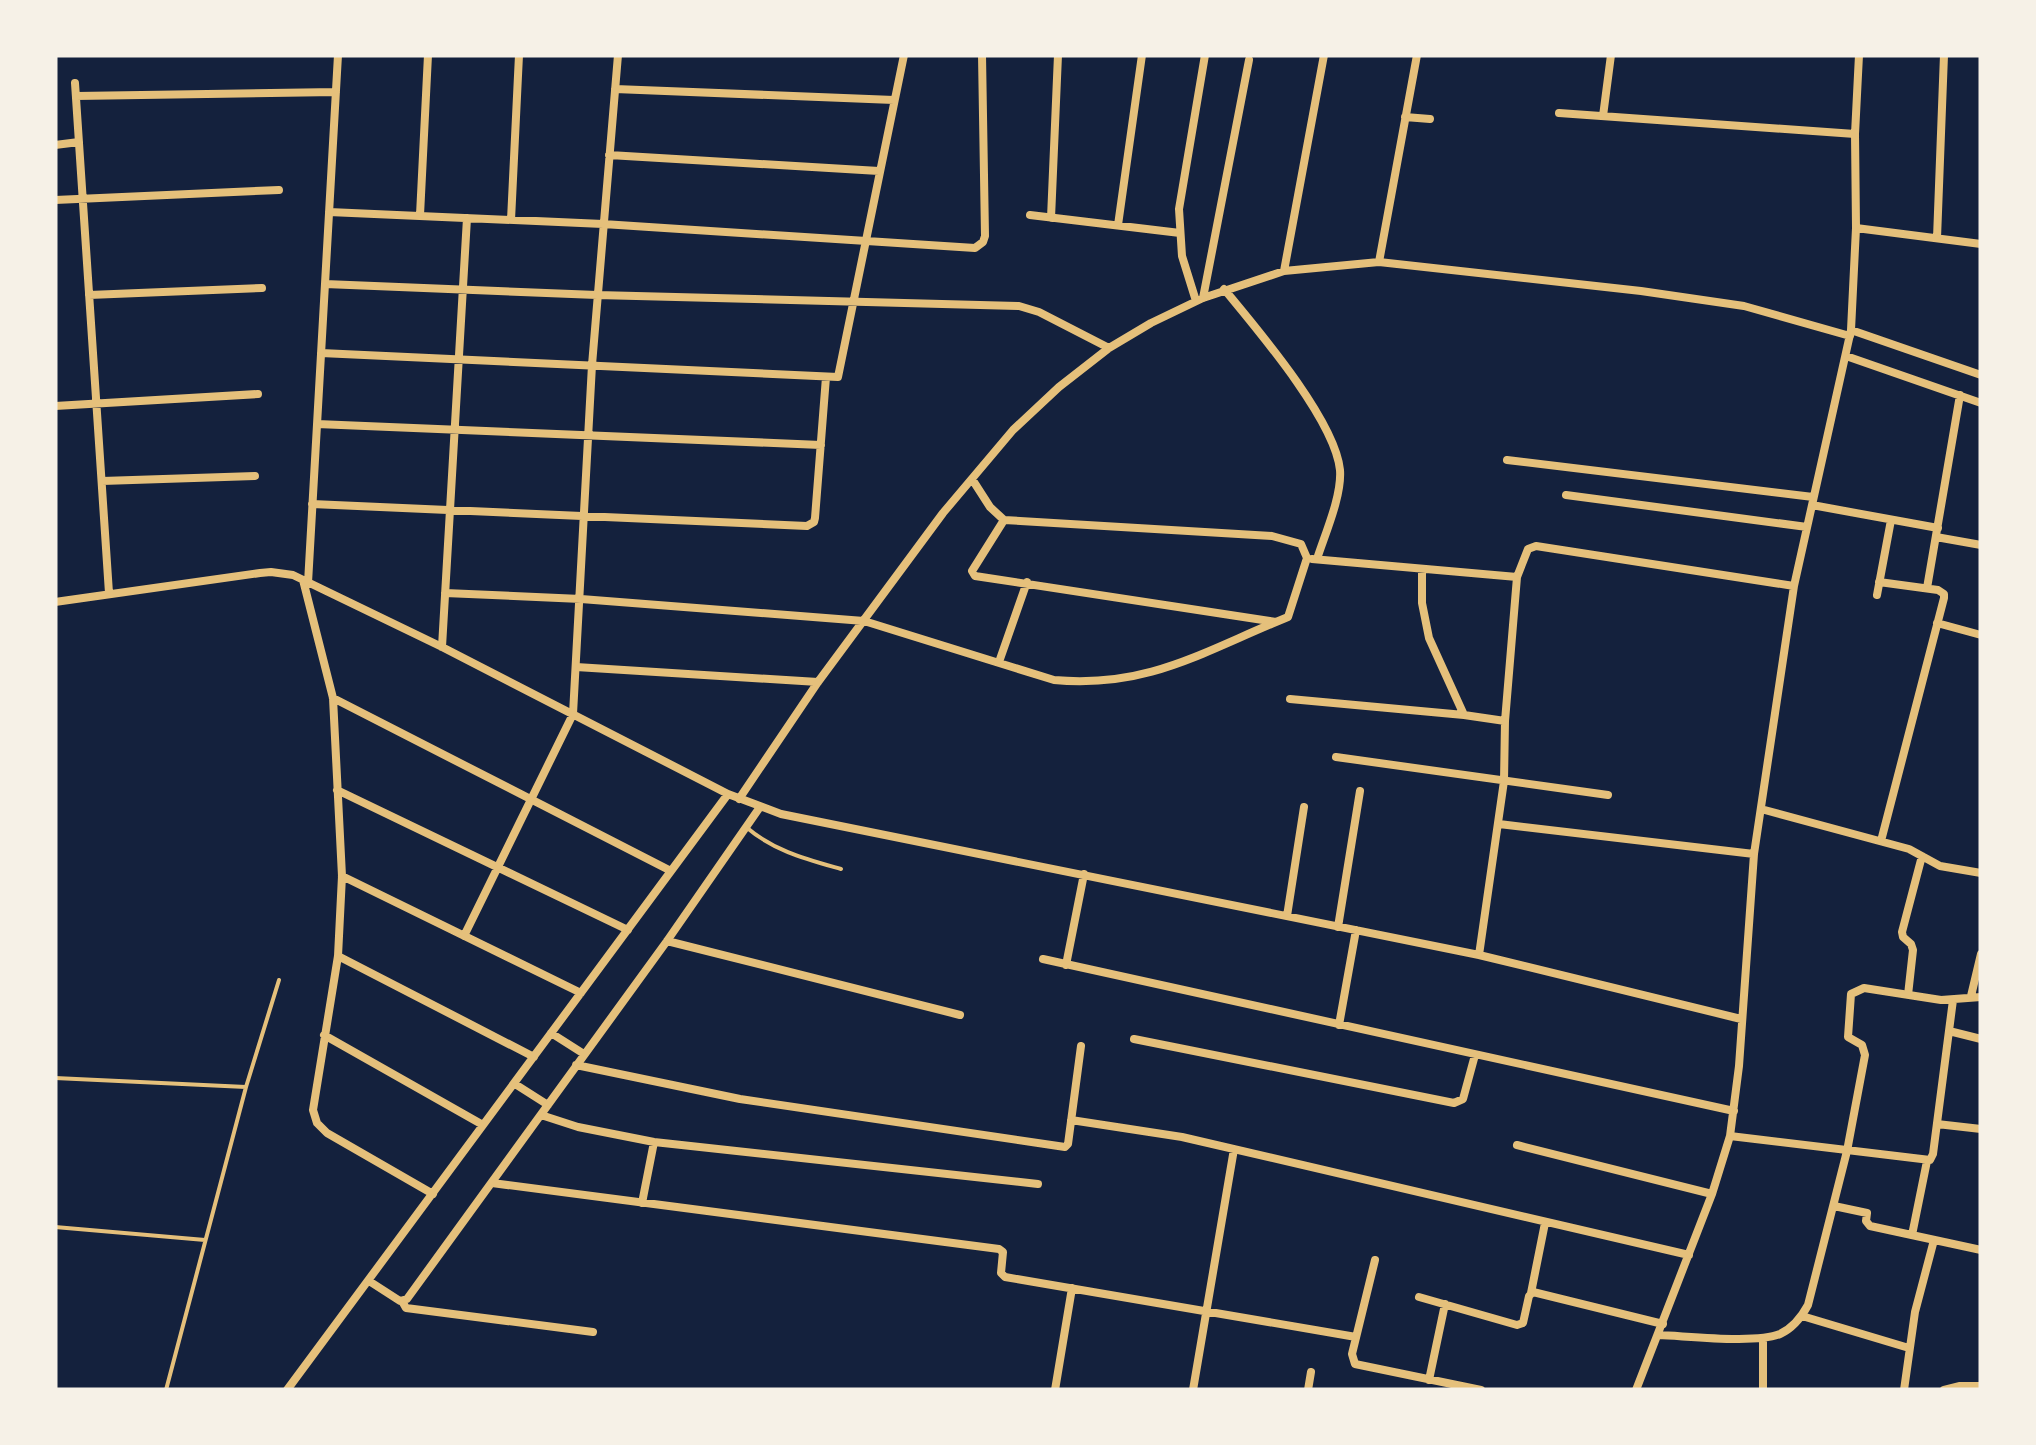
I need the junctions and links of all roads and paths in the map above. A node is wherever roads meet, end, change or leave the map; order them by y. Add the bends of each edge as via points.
1 (338, 55) edge
2 (428, 55) edge
3 (518, 55) edge
4 (618, 55) edge
5 (904, 55) edge
6 (982, 55) edge
7 (1058, 55) edge
8 (1142, 55) edge
9 (1205, 55) edge
10 (1324, 55) edge
11 (1417, 55) edge
12 (1611, 55) edge
13 (1859, 55) edge
14 (1944, 55) edge
15 (1249, 60) dead end
16 (75, 83) dead end
17 (614, 90) junction
18 (336, 92) junction
19 (76, 96) junction
20 (894, 100) junction
21 (1558, 113) dead end
22 (1603, 116) junction
23 (1406, 117) junction
24 (1430, 118) dead end
25 (1856, 134) junction
26 (79, 142) junction
27 (55, 145) edge
28 (609, 155) junction
29 (879, 171) junction
30 (280, 190) dead end
31 (84, 199) junction
32 (55, 200) edge
33 (329, 212) junction
34 (420, 215) junction
35 (1030, 215) dead end
36 (468, 218) junction
37 (1052, 218) junction
38 (511, 220) junction
39 (603, 224) junction
40 (1118, 225) junction
41 (1856, 228) junction
42 (1180, 233) junction
43 (1937, 238) junction
44 (864, 240) junction
45 (1981, 244) edge
46 (1379, 262) junction
47 (1284, 271) junction
48 (325, 284) junction
49 (262, 288) dead end
50 (1224, 289) junction
51 (463, 290) junction
52 (89, 295) junction
53 (597, 295) junction
54 (1199, 299) junction
55 (854, 301) junction
56 (1850, 333) junction
57 (1109, 348) junction
58 (321, 352) junction
59 (1846, 356) junction
60 (459, 360) junction
61 (592, 365) junction
62 (1981, 376) edge
63 (831, 377) junction
64 (258, 394) dead end
65 (1960, 395) junction
66 (96, 403) junction
67 (1981, 403) edge
68 (55, 406) edge
69 (317, 424) junction
70 (455, 429) junction
71 (588, 436) junction
72 (820, 445) junction
73 (1508, 460) dead end
74 (255, 476) dead end
75 (972, 479) junction
76 (102, 481) junction
77 (1566, 495) dead end
78 (1813, 501) junction
79 (312, 504) junction
80 (450, 510) junction
81 (584, 516) junction
82 (1004, 520) junction
83 (1891, 520) junction
84 (1807, 527) junction
85 (1937, 532) junction
86 (1981, 545) edge
87 (1307, 558) junction
88 (1317, 559) junction
89 (1422, 569) junction
90 (1517, 577) junction
91 (305, 582) junction
92 (1027, 582) junction
93 (1879, 582) junction
94 (1794, 586) junction
95 (1927, 588) junction
96 (109, 593) junction
97 (445, 594) junction
98 (1877, 595) dead end
99 (580, 599) junction
100 (55, 602) edge
101 (864, 621) junction
102 (1276, 622) junction
103 (1937, 623) junction
104 (1980, 632) edge
105 (442, 647) junction
106 (998, 662) junction
107 (576, 667) junction
108 (818, 682) junction
109 (334, 698) junction
110 (1290, 699) dead end
111 (573, 714) junction
112 (1464, 715) junction
113 (1505, 721) junction
114 (1336, 757) dead end
115 (1504, 780) junction
116 (337, 790) junction
117 (1360, 791) dead end
118 (728, 794) junction
119 (1608, 795) dead end
120 (532, 799) junction
121 (739, 799) junction
122 (1304, 806) dead end
123 (760, 808) junction
124 (1761, 809) junction
125 (1499, 824) junction
126 (746, 826) junction
127 (1881, 841) junction
128 (1754, 854) junction
129 (1922, 856) junction
130 (498, 866) junction
131 (840, 870) dead end
132 (672, 871) junction
133 (1981, 873) edge
134 (1084, 874) junction
135 (342, 876) junction
136 (1287, 916) junction
137 (1338, 926) junction
138 (628, 930) junction
139 (1356, 930) junction
140 (464, 936) junction
141 (667, 940) junction
142 (1981, 954) edge
143 (1479, 955) junction
144 (338, 956) junction
145 (1043, 960) dead end
146 (1066, 965) junction
147 (279, 980) dead end
148 (581, 993) junction
149 (1908, 995) junction
150 (1976, 996) edge
151 (1953, 1000) junction
152 (960, 1015) dead end
153 (1741, 1019) junction
154 (1339, 1024) junction
155 (1949, 1030) junction
156 (551, 1034) junction
157 (324, 1035) junction
158 (1981, 1038) edge
159 (1134, 1039) dead end
160 (1081, 1046) dead end
161 (584, 1054) junction
162 (1475, 1054) junction
163 (534, 1057) junction
164 (576, 1066) junction
165 (55, 1078) edge
166 (514, 1084) junction
167 (246, 1087) junction
168 (548, 1106) junction
169 (1734, 1111) junction
170 (541, 1115) junction
171 (1071, 1120) junction
172 (1937, 1124) junction
173 (483, 1126) junction
174 (1981, 1130) edge
175 (1730, 1136) junction
176 (654, 1142) junction
177 (1517, 1144) dead end
178 (1234, 1149) junction
179 (1847, 1151) junction
180 (1926, 1161) junction
181 (492, 1184) junction
182 (1038, 1184) dead end
183 (433, 1194) junction
184 (1712, 1194) junction
185 (642, 1203) junction
186 (1834, 1206) junction
187 (1545, 1223) junction
188 (55, 1227) edge
189 (1912, 1235) junction
190 (206, 1240) junction
191 (1934, 1240) junction
192 (1981, 1250) edge
193 (1688, 1255) junction
194 (1374, 1260) dead end
195 (368, 1281) junction
196 (1072, 1288) junction
197 (1531, 1293) junction
198 (1419, 1297) dead end
199 (402, 1301) junction
200 (1445, 1304) junction
201 (1207, 1312) junction
202 (1802, 1316) junction
203 (1662, 1324) junction
204 (593, 1332) dead end
205 (1659, 1335) junction
206 (1356, 1337) junction
207 (1763, 1338) junction
208 (1908, 1348) junction
209 (1311, 1372) dead end
210 (1417, 1378) junction
211 (1428, 1380) junction
212 (1981, 1386) edge
213 (166, 1390) edge
214 (288, 1390) edge
215 (1055, 1390) edge
216 (1194, 1390) edge
217 (1308, 1390) edge
218 (1415, 1390) edge
219 (1481, 1390) edge
220 (1636, 1390) edge
221 (1763, 1390) edge
222 (1904, 1390) edge
223 (1944, 1390) edge

1 - 18 street
2 - 34 street
3 - 38 street
4 - 17 street
5 - 20 street
6 - 44 street via 980,246
7 - 37 street
8 - 40 street
9 - 42 street
10 - 47 street
11 - 23 street
12 - 22 street
13 - 25 street
14 - 43 street
15 - 54 street
16 - 19 street
17 - 20 street
17 - 28 street
18 - 19 street
18 - 33 street
19 - 26 street
20 - 29 street
21 - 22 street
22 - 25 street
23 - 24 street
23 - 46 street
25 - 41 street
26 - 27 street
26 - 31 street
28 - 29 street
28 - 39 street
29 - 44 street
30 - 31 street
31 - 32 street
31 - 52 street
33 - 34 street
33 - 48 street
34 - 36 street
35 - 37 street
36 - 38 street
36 - 51 street
37 - 40 street
38 - 39 street
39 - 44 street
39 - 53 street
40 - 42 street
41 - 43 street
41 - 56 street
42 - 54 street
43 - 45 street
44 - 55 street
46 - 47 street
46 - 56 street via 1744,306
47 - 50 street
48 - 51 street
48 - 58 street
49 - 52 street
50 - 54 street
50 - 88 street via 1334,442 1338,490
51 - 53 street
51 - 60 street
52 - 66 street
53 - 55 street
53 - 61 street
54 - 57 street
55 - 57 street via 1018,306
55 - 63 street via 840,375
56 - 59 street
56 - 62 street
57 - 75 street via 1058,387
58 - 60 street
58 - 69 street
59 - 65 street
59 - 78 street
60 - 61 street
60 - 70 street
61 - 63 street
61 - 71 street
63 - 72 street
64 - 66 street
65 - 67 street
65 - 85 street
66 - 68 street
66 - 76 street
69 - 70 street
69 - 79 street
70 - 71 street
70 - 80 street
71 - 72 street
71 - 81 street
72 - 81 street via 811,525
73 - 78 street
74 - 76 street
75 - 82 street
75 - 101 street
76 - 96 street
77 - 84 street
78 - 83 street
78 - 84 street
79 - 80 street
79 - 91 street
80 - 81 street
80 - 97 street
81 - 99 street
82 - 87 street via 1272,536 1301,544
82 - 92 street via 973,574
83 - 85 street
83 - 93 street
84 - 94 street
85 - 86 street
85 - 95 street
87 - 88 street
87 - 102 street via 1288,618
88 - 89 street
89 - 90 street
89 - 112 street via 1430,638
90 - 94 street via 1528,549 1536,546
90 - 113 street
91 - 96 street via 270,572
91 - 105 street
91 - 109 street
92 - 102 street
92 - 106 street
93 - 95 street
93 - 98 street
94 - 124 street
95 - 103 street via 1944,594
96 - 100 street
97 - 99 street
97 - 105 street
99 - 101 street
99 - 107 street
101 - 106 street
101 - 108 street
102 - 106 street via 1164,670 1122,680 1054,680
103 - 104 street
103 - 127 street
105 - 111 street
107 - 108 street
107 - 111 street
108 - 121 street
109 - 116 street
109 - 120 street
110 - 112 street
111 - 118 street
111 - 120 street
112 - 113 street
113 - 115 street
114 - 115 street
115 - 119 street
115 - 125 street
116 - 130 street
116 - 135 street
117 - 137 street
118 - 121 street
118 - 132 street
120 - 130 street
120 - 132 street
121 - 123 street
122 - 136 street
123 - 126 street
123 - 134 street
124 - 127 street
124 - 128 street
125 - 128 street
125 - 143 street
126 - 131 lane via 784,852
126 - 141 street
127 - 129 street
128 - 153 street
129 - 133 street
129 - 149 street via 1902,932 1913,950
130 - 138 street
130 - 140 street
132 - 138 street
134 - 136 street
134 - 146 street
135 - 140 street
135 - 144 street
136 - 137 street
137 - 139 street
138 - 148 street
139 - 143 street
139 - 154 street
140 - 148 street
141 - 152 street
141 - 161 street
142 - 150 street
143 - 153 street
144 - 157 street
144 - 163 street
145 - 146 street
146 - 154 street
147 - 167 lane
148 - 156 street
149 - 151 street
149 - 179 street via 1864,988 1851,994 1848,1037 1865,1055
150 - 151 street
151 - 155 street
153 - 169 street
154 - 162 street
155 - 158 street
155 - 172 street
156 - 161 street
156 - 163 street
157 - 173 street
157 - 183 street via 313,1110 318,1122 326,1133
159 - 162 street via 1454,1103 1464,1099
160 - 171 street
161 - 164 street
162 - 169 street
163 - 166 street
164 - 168 street
164 - 171 street via 740,1099 1065,1147
165 - 167 lane
166 - 168 street
166 - 173 street
167 - 190 lane
168 - 170 street
169 - 175 street
170 - 176 street
170 - 181 street
171 - 178 street
172 - 174 street
172 - 180 street
173 - 183 street
175 - 179 street
175 - 184 street
176 - 182 street
176 - 185 street
177 - 184 street
178 - 187 street
178 - 201 street
179 - 180 street
179 - 186 street
180 - 189 street
181 - 185 street
181 - 199 street
183 - 195 street
184 - 193 street
185 - 196 street via 999,1249 1006,1277
186 - 189 street via 1867,1214 1870,1226
186 - 202 street
187 - 193 street
187 - 197 street
188 - 190 lane
189 - 191 street
190 - 213 lane
191 - 192 street
191 - 208 street
193 - 203 street
194 - 206 street
195 - 199 street
195 - 214 street
196 - 201 street
196 - 215 street
197 - 200 street via 1517,1325
197 - 203 street
198 - 200 street
199 - 204 street via 406,1308
200 - 211 street
201 - 206 street
201 - 216 street
202 - 207 street via 1784,1332
202 - 208 street
203 - 205 street
205 - 207 street
205 - 220 street
206 - 210 street via 1354,1364
207 - 221 street
208 - 222 street
209 - 217 street
210 - 211 street
210 - 218 street
211 - 219 street
212 - 223 street

